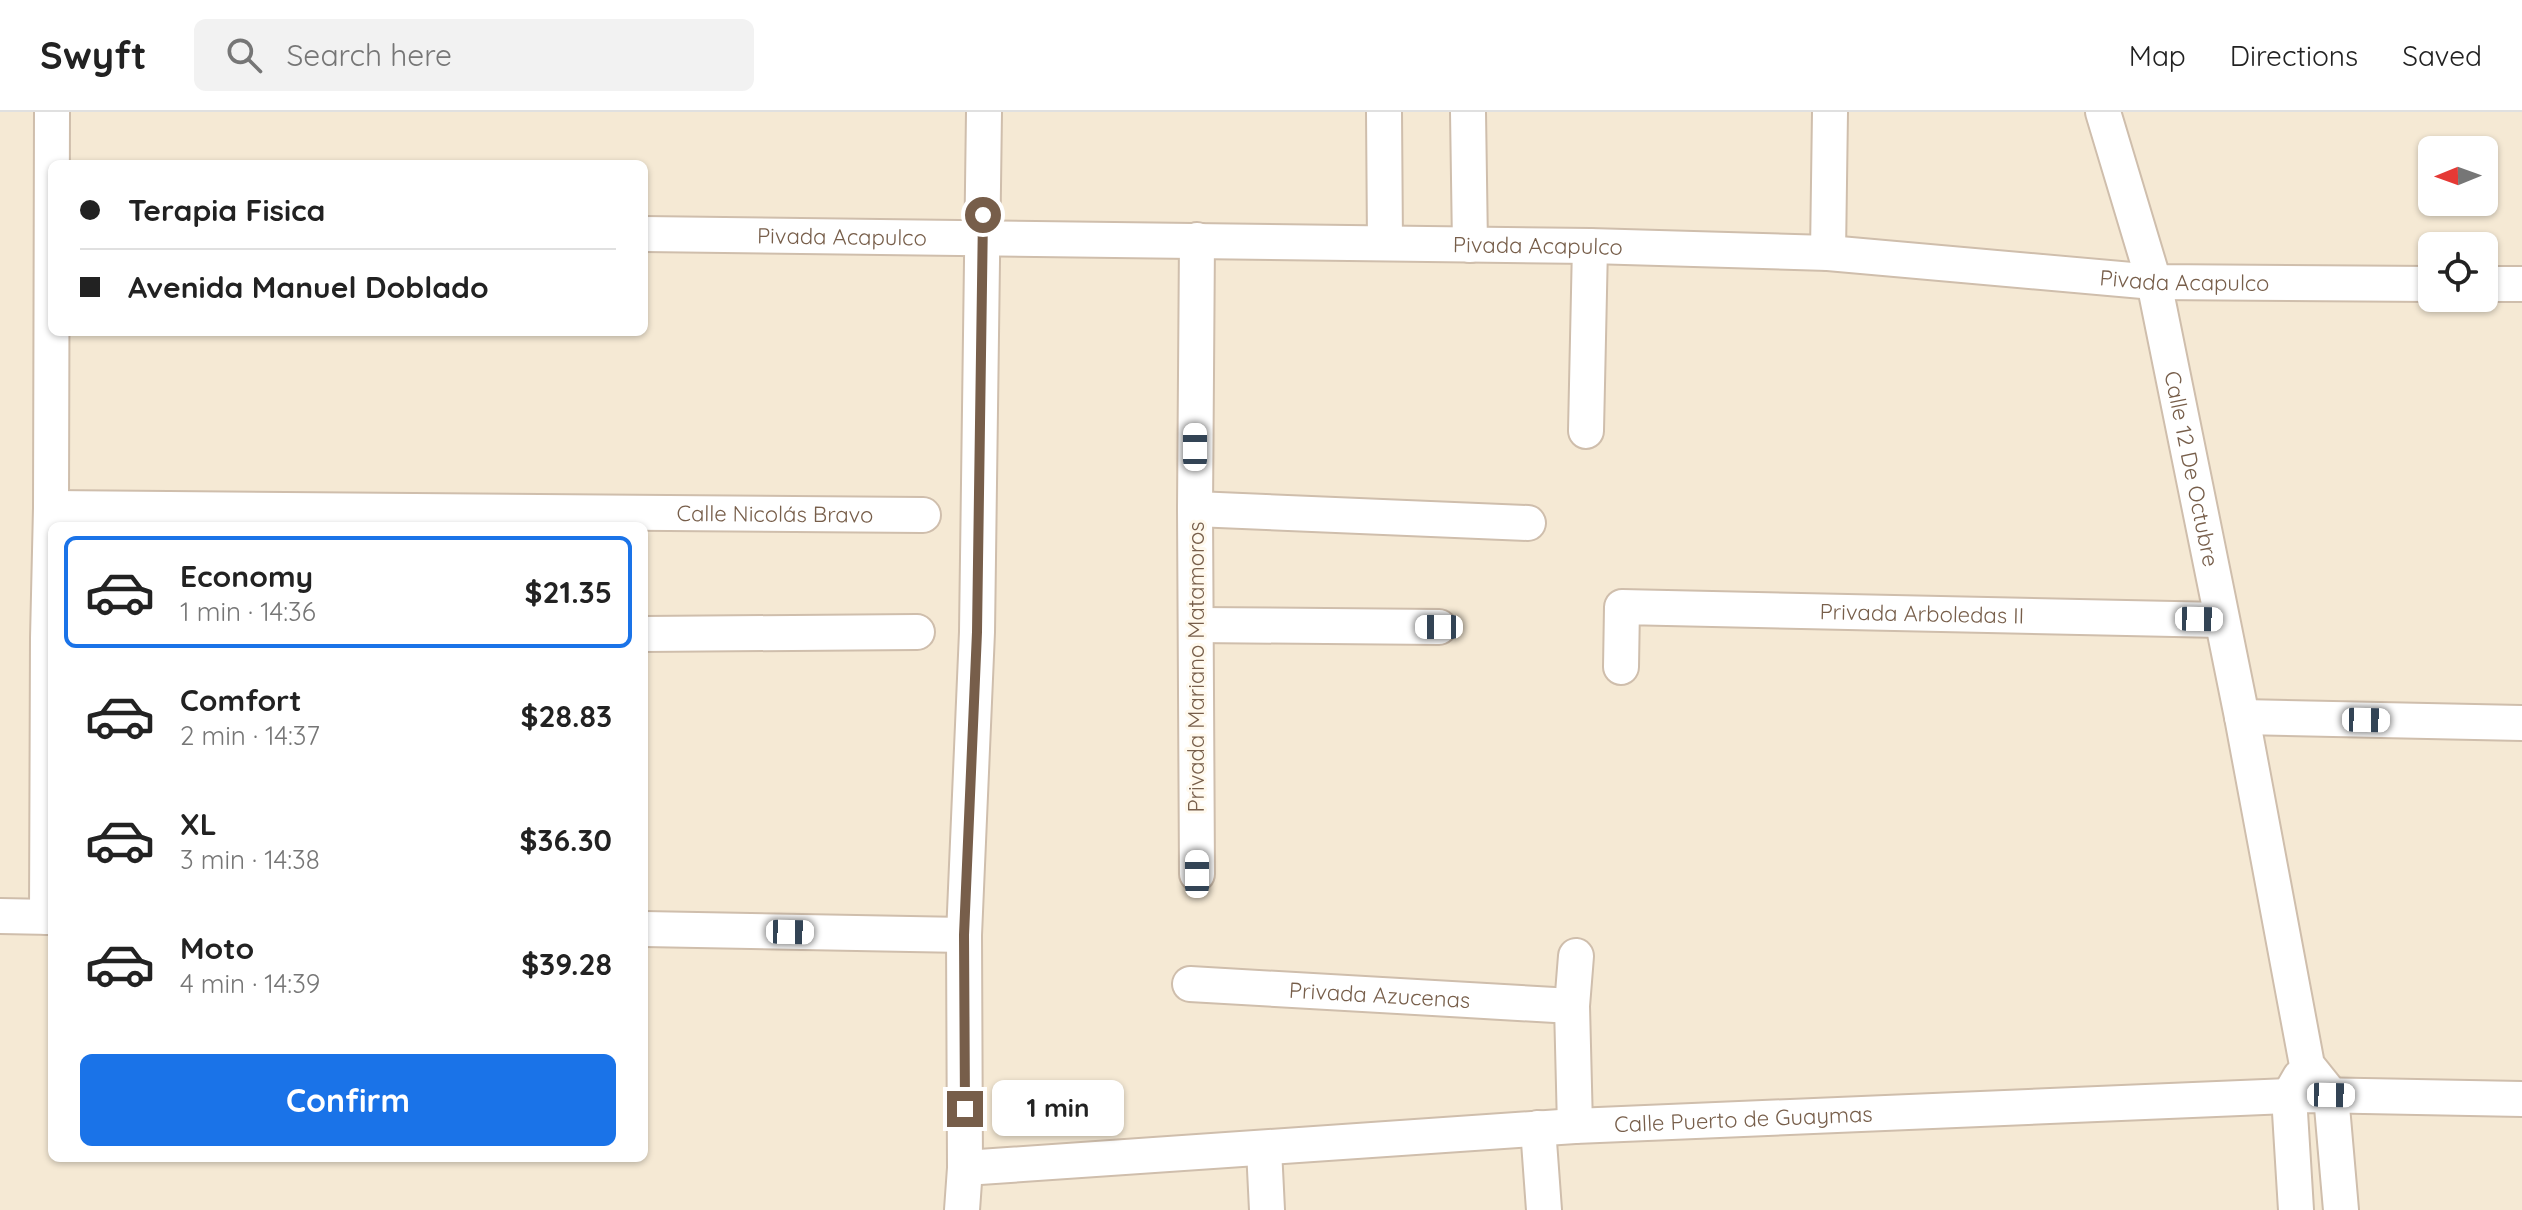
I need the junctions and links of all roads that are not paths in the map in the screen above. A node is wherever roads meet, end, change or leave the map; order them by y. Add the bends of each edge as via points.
1 (52, 112) edge
2 (984, 112) edge
3 (1384, 112) edge
4 (1468, 112) edge
5 (1830, 112) edge
6 (2103, 112) edge
7 (52, 160) edge
8 (648, 234) edge
9 (982, 240) junction
10 (1197, 240) junction
11 (1385, 243) junction
12 (1470, 245) junction
13 (1590, 246) junction
14 (1828, 253) junction
15 (2154, 282) junction
16 (2418, 284) edge
17 (2498, 284) edge
18 (2522, 284) edge
19 (51, 336) edge
20 (1586, 431) dead end
21 (51, 508) junction
22 (1195, 509) junction
23 (923, 515) dead end
24 (51, 522) edge
25 (1528, 523) dead end
26 (2221, 620) junction
27 (1196, 625) junction
28 (1439, 627) dead end
29 (917, 632) dead end
30 (648, 634) edge
31 (1621, 667) dead end
32 (2242, 717) junction
33 (2522, 723) edge
34 (1197, 874) dead end
35 (0, 916) edge
36 (48, 917) edge
37 (648, 929) edge
38 (964, 935) junction
39 (1576, 956) dead end
40 (1190, 984) dead end
41 (1572, 1006) junction
42 (2307, 1065) junction
43 (2331, 1095) junction
44 (2289, 1096) junction
45 (2522, 1099) edge
46 (1575, 1126) junction
47 (1538, 1128) junction
48 (1264, 1149) junction
49 (965, 1168) junction
50 (962, 1210) edge
51 (1267, 1210) edge
52 (1544, 1210) edge
53 (2296, 1210) edge
54 (2341, 1210) edge

1 - 7 street
2 - 9 street
3 - 11 street
4 - 12 street
5 - 14 street
6 - 15 street, Calle 12 De Octubre
8 - 9 street, Pivada Acapulco
9 - 10 street, Pivada Acapulco
9 - 38 street via 977,632
10 - 11 street, Pivada Acapulco
10 - 22 street, Privada Mariano Matamoros
11 - 12 street, Pivada Acapulco
12 - 13 street, Pivada Acapulco
13 - 14 street, Pivada Acapulco
13 - 20 street
14 - 15 street, Pivada Acapulco
15 - 16 street, Pivada Acapulco
15 - 26 street, Calle 12 De Octubre
17 - 18 street
19 - 21 street
21 - 23 street, Calle Nicolás Bravo
21 - 24 street
22 - 25 street, Privada Mariano Matamoros
22 - 27 street, Privada Mariano Matamoros
26 - 31 street, Privada Arboledas II via 1622,607
26 - 32 street, Calle 12 De Octubre
27 - 28 street
27 - 34 street, Privada Mariano Matamoros
29 - 30 street
32 - 33 street
32 - 42 street, Calle 12 De Octubre
35 - 36 street
37 - 38 street
38 - 49 street
39 - 41 street
40 - 41 street, Privada Azucenas
41 - 46 street
42 - 43 street, Calle 12 De Octubre
42 - 44 street
43 - 44 street, Calle Puerto de Guaymas
43 - 45 street, Calle Puerto de Guaymas
43 - 54 street
44 - 46 street, Calle Puerto de Guaymas
44 - 53 street
46 - 47 street, Calle Puerto de Guaymas
47 - 48 street, Calle Puerto de Guaymas
47 - 52 street
48 - 49 street, Calle Puerto de Guaymas
48 - 51 street
49 - 50 street

